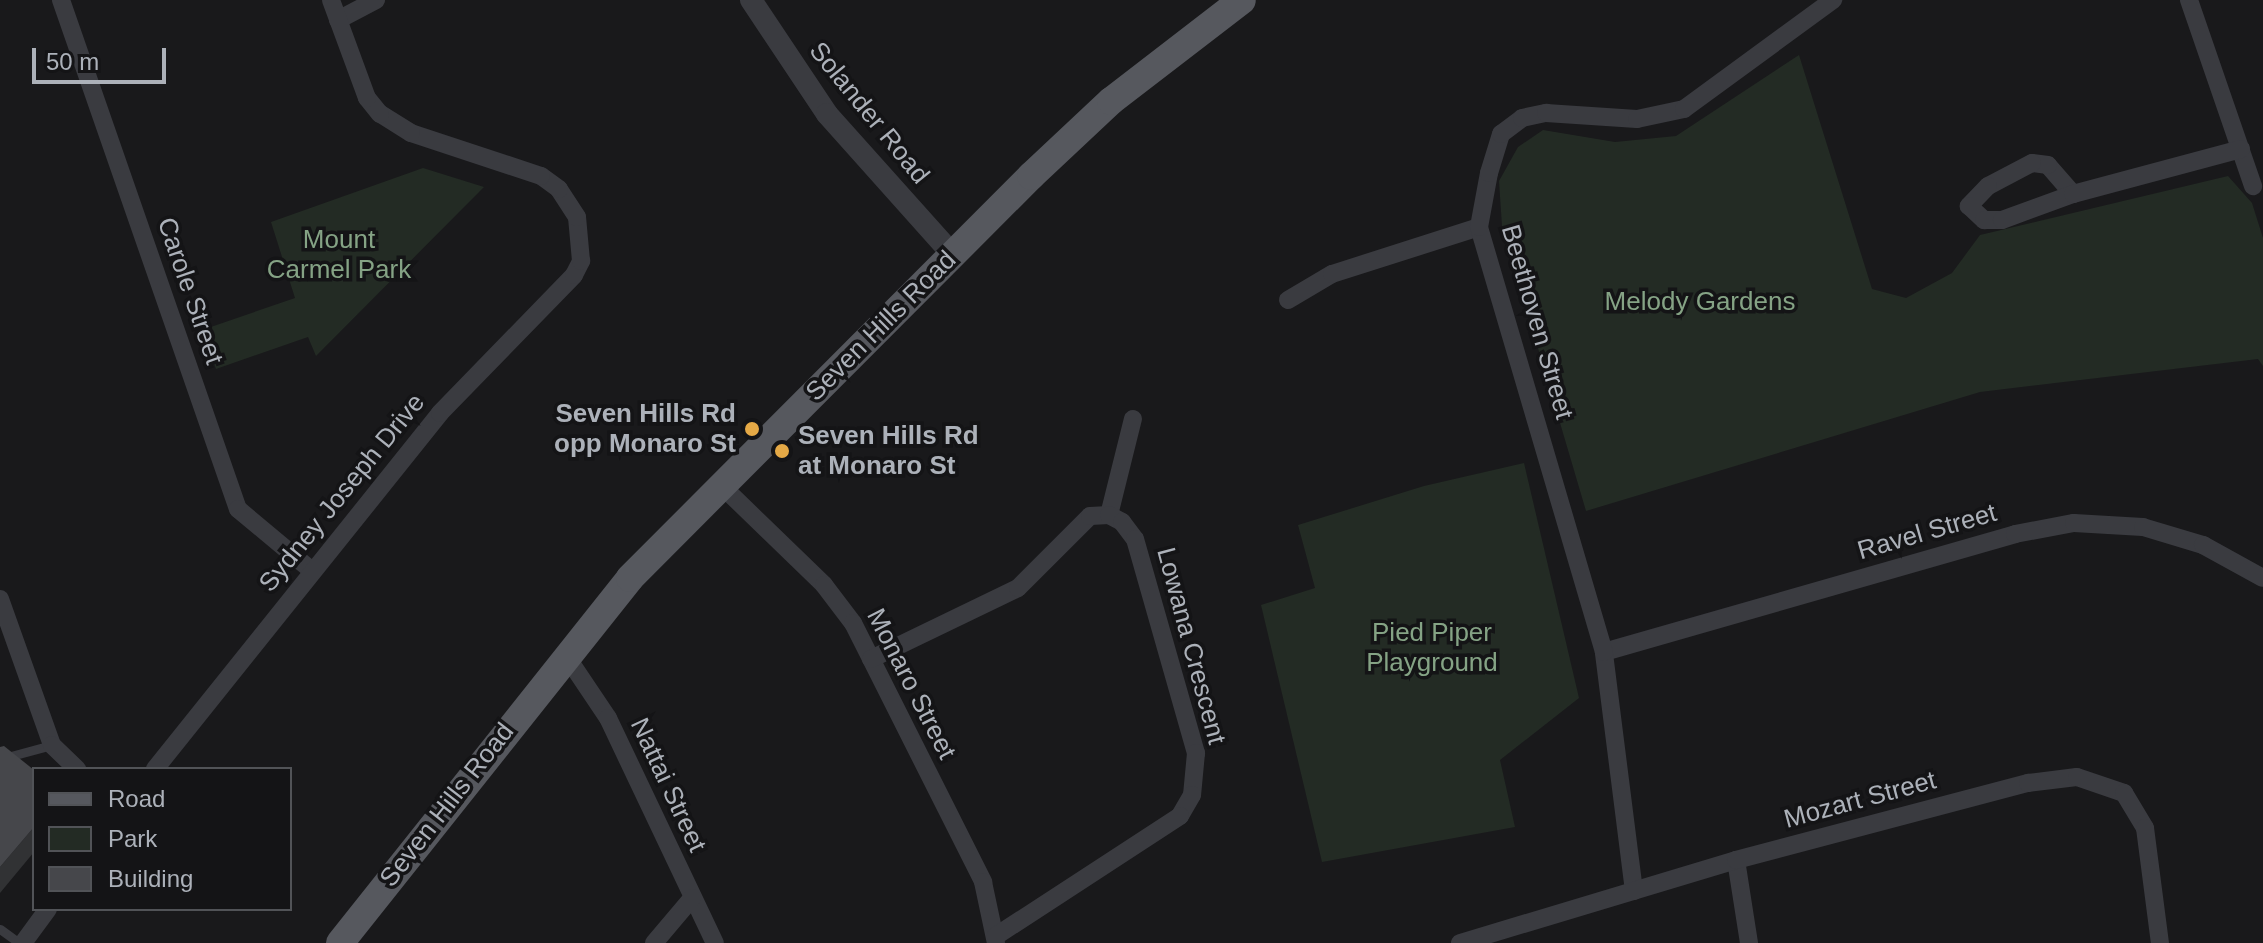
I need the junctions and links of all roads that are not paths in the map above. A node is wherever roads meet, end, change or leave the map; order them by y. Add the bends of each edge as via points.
1 (61, 0) edge
2 (331, 0) edge
3 (376, 0) edge
4 (751, 0) edge
5 (1242, 0) edge
6 (1833, 0) edge
7 (2189, 0) edge
8 (338, 20) junction
9 (2241, 149) junction
10 (2253, 186) dead end
11 (2073, 194) junction
12 (1479, 227) junction
13 (952, 254) junction
14 (1288, 300) dead end
15 (1133, 419) dead end
16 (722, 486) junction
17 (1109, 515) junction
18 (2260, 568) edge
19 (311, 570) junction
20 (0, 599) edge
21 (1604, 652) junction
22 (565, 654) junction
23 (871, 659) junction
24 (52, 745) junction
25 (0, 759) edge
26 (75, 767) edge
27 (157, 767) edge
28 (1736, 860) junction
29 (1634, 891) junction
30 (692, 898) junction
31 (46, 911) edge
32 (0, 929) edge
33 (1500, 938) edge
34 (996, 939) edge
35 (21, 943) edge
36 (340, 943) edge
37 (654, 943) edge
38 (715, 943) edge
39 (1460, 943) edge
40 (1749, 943) edge
41 (2160, 943) edge

1 - 19 street, Carole Street via 238,509
2 - 8 street
3 - 8 street
4 - 13 street, Solander Road via 827,114
5 - 13 main road, Seven Hills Road via 1111,101
6 - 12 street, Beethoven Street via 1684,109 1637,119 1546,113 1522,118 1501,134
7 - 9 street
8 - 19 street, Sydney Joseph Drive via 367,98 380,114 411,133 541,176 559,189 577,217 581,261 574,275 440,413
9 - 10 street
9 - 11 street
11 - 11 street via 2002,220 1984,220 1969,206 1988,186 2032,163 2048,165
12 - 14 street via 1332,274
12 - 21 street, Beethoven Street
13 - 16 main road, Seven Hills Road
15 - 17 street
16 - 22 main road, Seven Hills Road via 630,578
16 - 23 street, Monaro Street via 824,585 853,623
17 - 23 street via 1090,516 1076,526 1018,588
17 - 34 street, Lowana Crescent via 1135,539 1152,589 1196,753 1192,795 1180,816
18 - 21 street, Ravel Street via 2143,527 2074,523 2015,534
19 - 27 street, Sydney Joseph Drive
20 - 24 street
21 - 29 street, Beethoven Street
22 - 30 street, Nattai Street via 608,718
22 - 36 main road, Seven Hills Road
23 - 34 street, Monaro Street via 983,882
24 - 25 lane
24 - 26 street
28 - 29 street, Mozart Street
28 - 40 street
28 - 41 street, Mozart Street via 2028,783 2077,777 2124,793 2145,828
29 - 33 street, Mozart Street
30 - 37 street
30 - 38 street, Nattai Street
31 - 35 street
32 - 35 lane
33 - 39 street, Mozart Street

